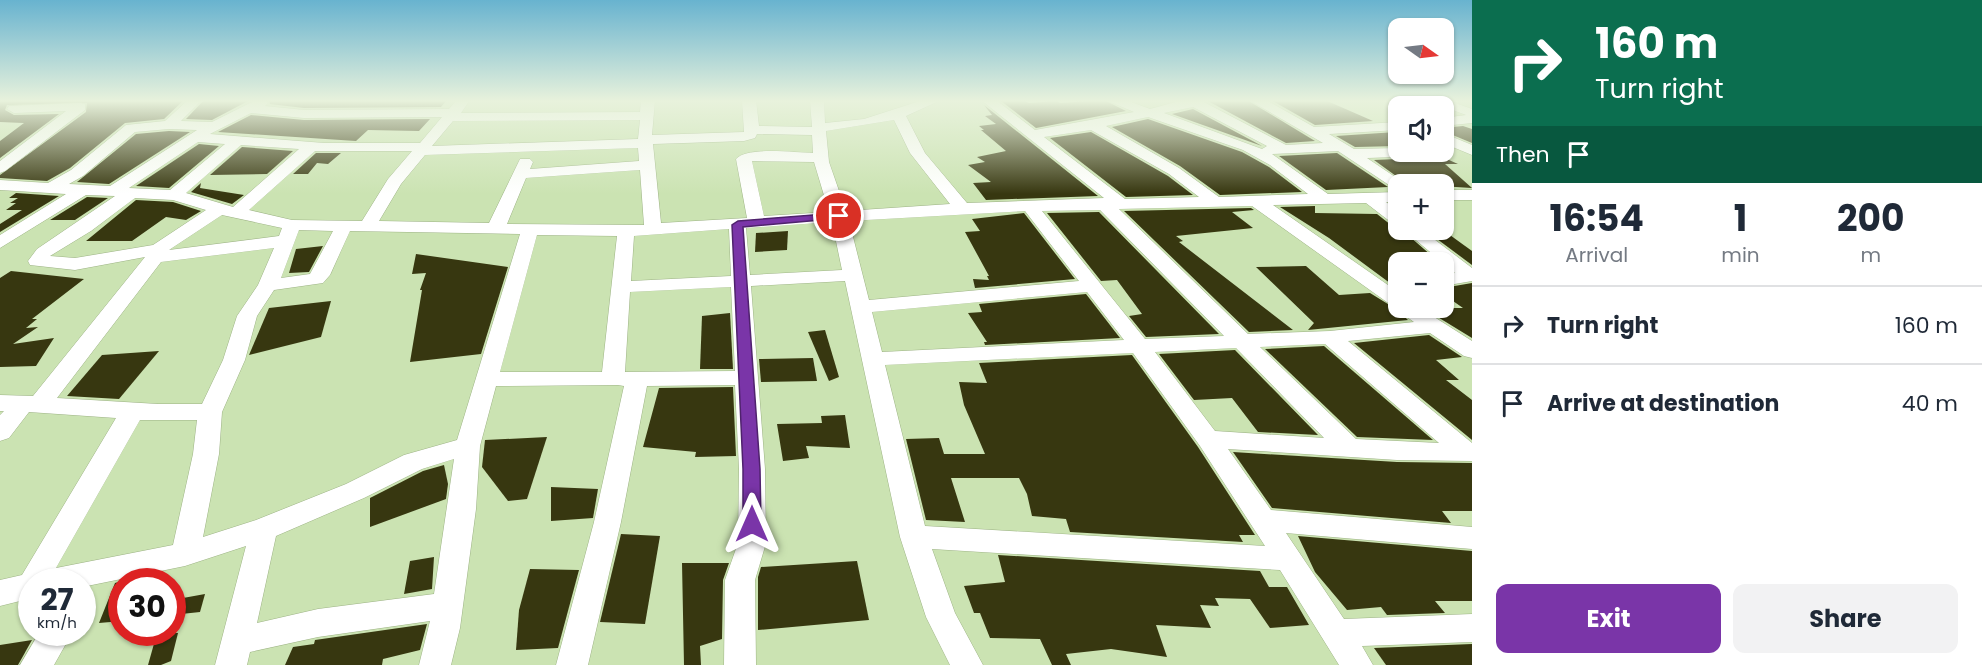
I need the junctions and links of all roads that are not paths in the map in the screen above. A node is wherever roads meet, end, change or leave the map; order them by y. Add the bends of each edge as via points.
1 (48, 131) edge
2 (127, 131) edge
3 (205, 131) edge
4 (438, 131) edge
5 (646, 131) edge
6 (752, 131) edge
7 (819, 131) edge
8 (901, 131) edge
9 (1025, 131) edge
10 (1055, 131) edge
11 (1104, 131) edge
12 (1206, 131) edge
13 (1248, 131) edge
14 (1314, 131) edge
15 (1030, 135) junction
16 (194, 137) junction
17 (238, 140) junction
18 (645, 141) junction
19 (1454, 142) edge
20 (312, 146) junction
21 (531, 148) junction
22 (422, 149) junction
23 (1283, 149) junction
24 (1346, 150) junction
25 (1471, 150) edge
26 (1388, 151) edge
27 (1454, 151) edge
28 (1256, 152) junction
29 (821, 158) junction
30 (649, 165) junction
31 (0, 168) edge
32 (519, 174) junction
33 (1388, 179) edge
34 (8, 186) edge
35 (51, 188) junction
36 (84, 189) junction
37 (122, 192) junction
38 (174, 195) junction
39 (1454, 195) edge
40 (1472, 195) edge
41 (0, 196) edge
42 (1388, 197) edge
43 (1370, 198) junction
44 (1324, 199) junction
45 (1454, 200) edge
46 (1256, 201) junction
47 (1216, 202) junction
48 (1111, 203) junction
49 (1029, 206) junction
50 (963, 208) junction
51 (227, 211) junction
52 (1388, 212) edge
53 (1472, 212) edge
54 (839, 216) junction
55 (747, 224) junction
56 (344, 226) junction
57 (368, 226) junction
58 (496, 228) junction
59 (530, 229) junction
60 (653, 229) junction
61 (626, 231) junction
62 (288, 233) junction
63 (1426, 240) edge
64 (0, 243) edge
65 (156, 253) junction
66 (853, 275) junction
67 (741, 281) junction
68 (1388, 282) edge
69 (1371, 283) junction
70 (1458, 283) edge
71 (268, 285) junction
72 (1092, 286) junction
73 (621, 287) junction
74 (1388, 294) edge
75 (860, 307) junction
76 (1422, 318) edge
77 (1434, 326) junction
78 (1330, 337) junction
79 (1244, 341) junction
80 (1138, 345) junction
81 (1472, 351) edge
82 (874, 359) junction
83 (747, 378) junction
84 (487, 379) junction
85 (625, 379) junction
86 (21, 403) edge
87 (132, 412) junction
88 (210, 412) junction
89 (0, 432) edge
90 (1206, 439) junction
91 (468, 446) junction
92 (1349, 448) junction
93 (1469, 452) edge
94 (1263, 520) junction
95 (264, 529) junction
96 (914, 537) junction
97 (1472, 538) edge
98 (185, 554) junction
99 (1286, 559) junction
100 (41, 568) edge
101 (96, 579) edge
102 (18, 588) edge
103 (0, 593) edge
104 (447, 605) junction
105 (1472, 628) edge
106 (1335, 633) junction
107 (48, 646) edge
108 (234, 653) edge
109 (36, 665) edge
110 (435, 665) edge
111 (572, 665) edge
112 (740, 665) edge
113 (967, 665) edge
114 (1357, 665) edge

1 - 31 street
2 - 35 street via 77,173
3 - 16 street
4 - 22 street
5 - 18 street
6 - 18 street via 744,137
7 - 29 street
8 - 50 street
9 - 15 street
10 - 15 street
11 - 47 street via 1174,171
12 - 28 street
13 - 23 street
14 - 24 street
15 - 48 street
16 - 17 street
16 - 37 street
17 - 20 street
17 - 38 street
18 - 21 street
18 - 30 street
19 - 25 street
20 - 22 street
20 - 51 street
21 - 22 street
21 - 32 street
22 - 57 street via 394,182
23 - 24 street
23 - 28 street
24 - 26 street
24 - 33 street
25 - 27 street
28 - 44 street
29 - 54 street
29 - 55 street via 744,159
30 - 32 street
30 - 60 street
32 - 58 street
34 - 35 street
34 - 41 street
35 - 36 street
36 - 37 street
36 - 64 street
37 - 38 street
37 - 65 street via 86,227 43,253 38,261 75,264
38 - 51 street
39 - 40 street
42 - 43 street
43 - 44 street
43 - 52 street
44 - 46 street
45 - 53 street
46 - 47 street
46 - 69 street
47 - 48 street
48 - 49 street
48 - 79 street
49 - 50 street
49 - 72 street
50 - 54 street
51 - 62 street
51 - 65 street
54 - 55 street
54 - 66 street
55 - 60 street
55 - 67 street
56 - 57 street
56 - 62 street
56 - 71 street via 316,279
57 - 58 street
58 - 59 street
59 - 61 street
59 - 84 street
60 - 61 street
61 - 73 street
62 - 65 street
62 - 71 street
63 - 70 street via 1471,276
65 - 86 street via 117,301 81,356
66 - 67 street
66 - 75 street
67 - 73 street
67 - 83 street
68 - 69 street
69 - 74 street
71 - 88 street via 247,316 234,360
72 - 75 street
72 - 80 street
73 - 85 street
75 - 82 street
76 - 77 street
77 - 78 street
77 - 81 street
78 - 79 street
78 - 93 street
79 - 80 street
79 - 92 street
80 - 82 street
80 - 90 street
82 - 96 street
83 - 85 street
83 - 112 street via 752,543 740,580
84 - 85 street
84 - 91 street
85 - 111 street via 622,462
86 - 87 street
86 - 89 street
87 - 88 street
87 - 100 street
88 - 98 street via 206,454
90 - 92 street
90 - 94 street
91 - 95 street via 413,462
91 - 104 street
92 - 93 street
94 - 97 street
94 - 99 street
95 - 98 street
95 - 108 street
96 - 99 street
96 - 113 street via 941,617
98 - 101 street
99 - 106 street
102 - 103 street
104 - 108 street via 318,623
104 - 110 street
105 - 106 street
106 - 114 street
107 - 109 street

